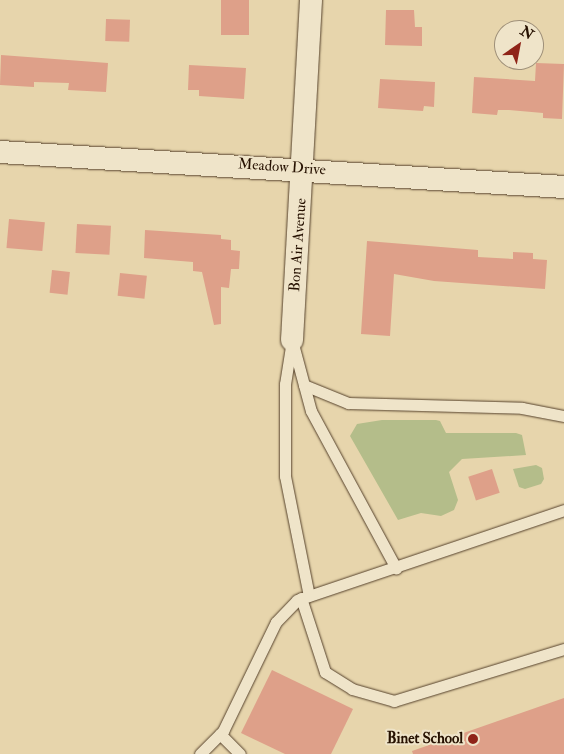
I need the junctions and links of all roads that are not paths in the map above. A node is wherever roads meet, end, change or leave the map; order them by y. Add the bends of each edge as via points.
1 (311, 0) edge
2 (0, 152) edge
3 (304, 169) junction
4 (564, 187) edge
5 (292, 340) junction
6 (304, 385) junction
7 (564, 416) edge
8 (564, 510) edge
9 (396, 568) junction
10 (305, 597) junction
11 (564, 649) edge
12 (220, 734) junction
13 (200, 754) edge
14 (240, 754) edge

1 - 3 street, Bon Air Avenue
2 - 3 street, Meadow Drive
3 - 4 street, Meadow Drive
3 - 5 street, Bon Air Avenue
5 - 6 lane
5 - 10 lane via 285,384 285,476
6 - 7 lane via 348,403 522,408
6 - 9 lane via 311,411
8 - 9 lane
9 - 10 lane
10 - 11 lane via 325,672 352,689 394,702
10 - 12 lane via 285,609 276,622
12 - 13 lane
12 - 14 lane

